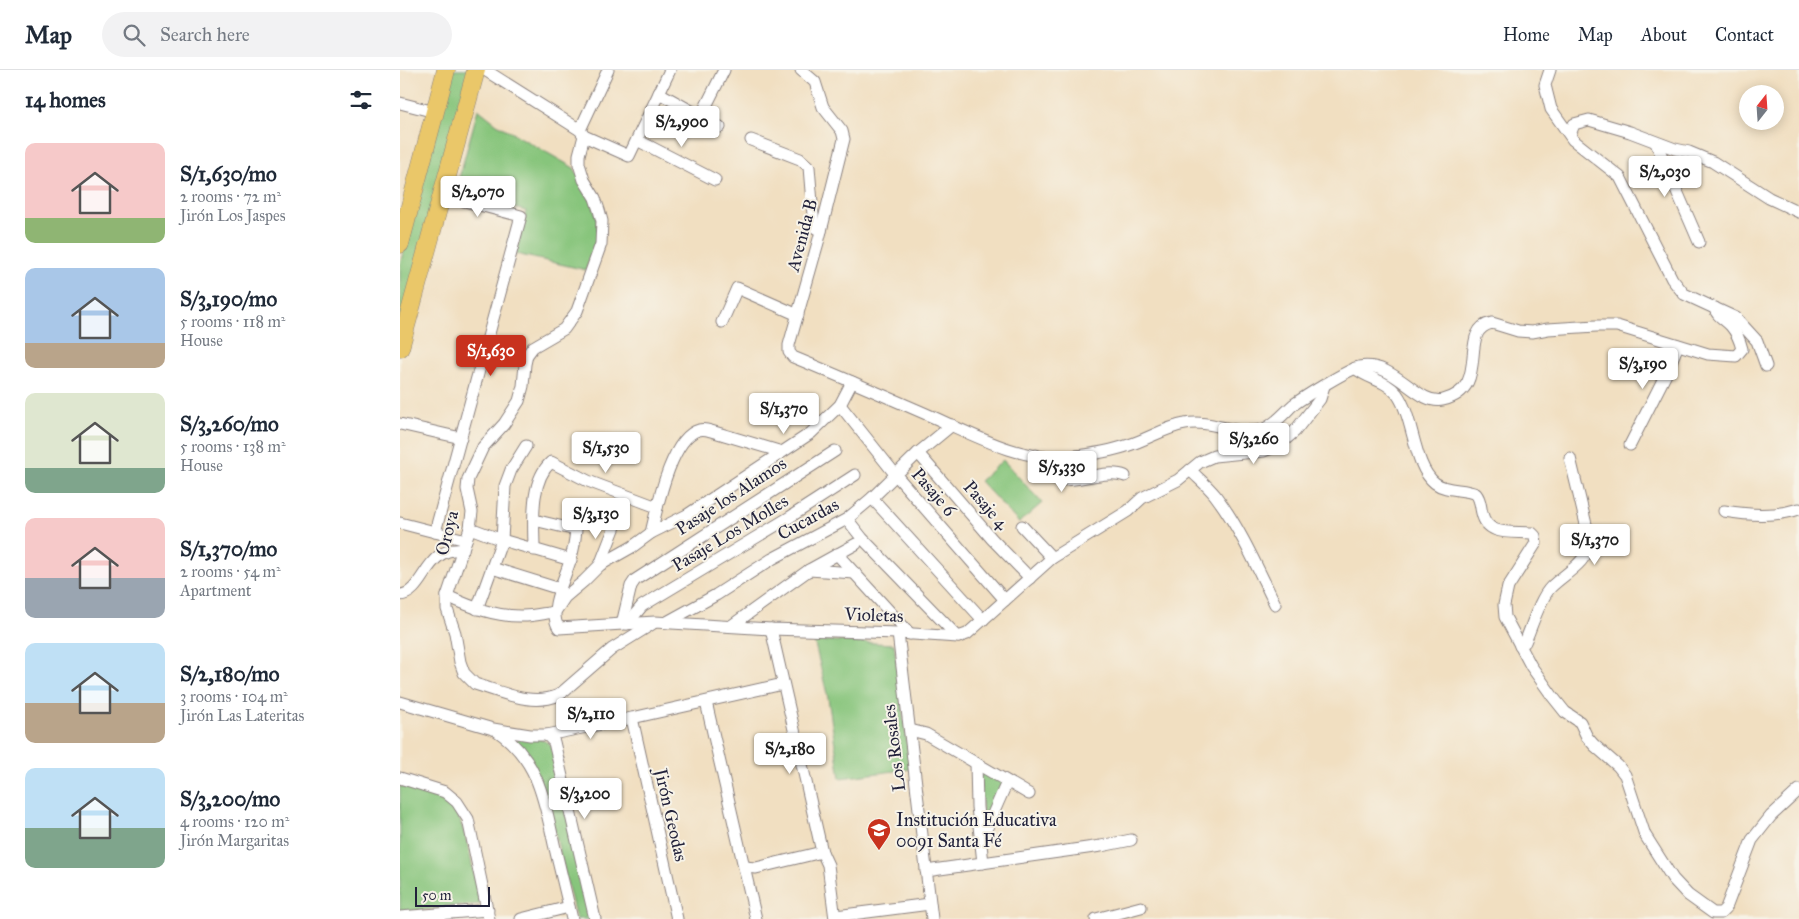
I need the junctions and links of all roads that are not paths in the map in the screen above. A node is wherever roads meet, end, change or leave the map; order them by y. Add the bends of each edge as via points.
1 (446, 70) edge
2 (476, 70) edge
3 (485, 70) edge
4 (608, 70) edge
5 (670, 70) edge
6 (724, 70) edge
7 (801, 70) edge
8 (1550, 70) edge
9 (659, 93) junction
10 (400, 103) edge
11 (435, 112) junction
12 (700, 118) junction
13 (720, 127) dead end
14 (582, 133) junction
15 (1570, 135) junction
16 (637, 140) junction
17 (751, 140) dead end
18 (1656, 143) junction
19 (715, 180) dead end
20 (442, 195) junction
21 (1799, 212) edge
22 (821, 231) junction
23 (1698, 242) dead end
24 (400, 244) edge
25 (1715, 308) junction
26 (798, 315) junction
27 (722, 322) dead end
28 (1678, 345) junction
29 (400, 348) edge
30 (1766, 366) dead end
31 (1355, 368) junction
32 (852, 382) junction
33 (1324, 386) junction
34 (840, 405) junction
35 (400, 424) edge
36 (952, 425) junction
37 (461, 438) junction
38 (1630, 445) dead end
39 (526, 446) dead end
40 (835, 451) dead end
41 (782, 452) junction
42 (918, 453) junction
43 (1036, 455) junction
44 (1570, 458) dead end
45 (1190, 470) junction
46 (896, 474) junction
47 (855, 476) dead end
48 (1125, 476) dead end
49 (872, 498) junction
50 (657, 507) junction
51 (1799, 509) edge
52 (1724, 511) dead end
53 (848, 519) junction
54 (534, 520) junction
55 (400, 523) edge
56 (616, 524) dead end
57 (1022, 526) dead end
58 (470, 528) junction
59 (436, 532) junction
60 (651, 532) junction
61 (502, 540) junction
62 (856, 544) dead end
63 (464, 545) junction
64 (534, 550) junction
65 (837, 554) junction
66 (1052, 558) junction
67 (571, 560) junction
68 (600, 565) junction
69 (492, 568) junction
70 (809, 570) junction
71 (854, 573) junction
72 (1030, 578) junction
73 (560, 589) junction
74 (400, 595) edge
75 (447, 596) junction
76 (1006, 600) junction
77 (1275, 604) dead end
78 (478, 609) junction
79 (555, 612) junction
80 (983, 620) junction
81 (660, 622) junction
82 (625, 624) junction
83 (731, 626) junction
84 (772, 629) junction
85 (904, 633) junction
86 (958, 637) junction
87 (1520, 646) junction
88 (783, 684) junction
89 (400, 702) edge
90 (706, 702) junction
91 (632, 718) junction
92 (493, 729) junction
93 (910, 730) junction
94 (548, 735) junction
95 (976, 763) junction
96 (400, 778) edge
97 (1008, 782) junction
98 (1799, 790) edge
99 (1029, 794) dead end
100 (981, 840) junction
101 (1131, 840) dead end
102 (822, 852) junction
103 (983, 863) junction
104 (744, 867) junction
105 (926, 871) junction
106 (930, 904) junction
107 (569, 907) junction
108 (1141, 907) dead end
109 (488, 914) edge
110 (856, 916) edge
111 (400, 917) edge
112 (835, 917) edge
113 (521, 919) edge
114 (572, 919) edge
115 (595, 919) edge
116 (677, 919) edge
117 (756, 919) edge
118 (932, 919) edge
119 (1096, 919) edge

1 - 11 main road
2 - 20 main road
3 - 14 street
4 - 14 street, Oroya
5 - 9 street
6 - 12 street
7 - 22 street, Avenida B via 815,82 823,107 842,131 844,139
8 - 15 street via 1545,85 1550,109
9 - 12 street
9 - 16 street
10 - 11 street
11 - 24 main road
12 - 13 street
14 - 16 street via 629,156
14 - 58 street, Oroya via 579,164 599,210 601,244 576,311 564,329 533,347 527,355 519,400 483,448 468,479 472,512
15 - 18 street via 1574,124 1589,120
15 - 25 street via 1620,177 1672,278 1684,294
16 - 19 street
17 - 22 street via 800,159 809,167 814,227
18 - 21 street via 1713,162 1768,198
18 - 23 street
20 - 29 main road
20 - 37 street via 521,216
22 - 26 street, Avenida B
25 - 28 street via 1738,338 1742,349 1738,354 1708,354
25 - 30 street via 1736,318 1757,341
26 - 27 street via 738,288
26 - 32 street, Avenida B via 789,345 791,355
28 - 31 street via 1618,326 1532,332 1487,324 1475,336 1468,383 1441,401 1427,398 1381,368
28 - 38 street
31 - 33 street
31 - 87 street via 1384,382 1399,396 1424,469 1433,482 1443,488 1476,494 1484,522 1490,528 1536,536 1536,543 1504,599 1505,617
32 - 34 street
32 - 36 street
33 - 43 street via 1294,404 1264,429 1237,432 1202,423 1187,423 1127,446 1068,457
33 - 45 street via 1320,400 1279,445 1214,456
34 - 41 street via 811,433
34 - 46 street, Pasaje 6
35 - 37 street
36 - 42 street, Cucardas
36 - 43 street via 998,445
37 - 59 street
39 - 61 street via 505,486
40 - 82 street, Pasaje los Alamos via 635,580
41 - 50 street via 699,430 678,448
41 - 60 street via 687,515
42 - 46 street, Cucardas
42 - 72 street, Pasaje 4
43 - 48 street via 1042,473 1054,480 1113,474
44 - 87 street via 1590,541 1589,549 1581,561 1546,592 1525,642
45 - 66 street
45 - 77 street via 1226,510
46 - 49 street, Cucardas
46 - 76 street, Pasaje 6
47 - 82 street, Pasaje Los Molles via 642,606
49 - 53 street, Cucardas
49 - 80 street
50 - 54 street via 588,482 551,462 543,470 538,486
50 - 60 street
51 - 52 street via 1750,515
53 - 81 street, Cucardas via 772,559 716,595
53 - 86 street via 862,538
54 - 64 street
54 - 67 street via 576,530
55 - 59 street
56 - 68 street
57 - 66 street
58 - 61 street
58 - 63 street, Oroya
59 - 63 street
60 - 68 street
61 - 64 street
61 - 69 street
62 - 65 street
63 - 74 street via 439,555 406,595
63 - 75 street, Oroya
64 - 67 street
65 - 70 street
65 - 71 street
66 - 72 street
67 - 73 street
68 - 79 street via 565,597
69 - 73 street
69 - 78 street
70 - 71 street
70 - 83 street
71 - 85 street
72 - 76 street
73 - 79 street
75 - 78 street
75 - 81 street, Oroya via 447,609 464,673 475,684 534,701 559,695 612,649
76 - 80 street
78 - 79 street via 524,616
79 - 82 street, Violetas via 557,627
80 - 86 street via 967,634
81 - 82 street, Violetas
81 - 83 street, Violetas
83 - 84 street, Violetas
84 - 85 street, Violetas
84 - 88 street
85 - 86 street, Violetas
85 - 93 street, Los Rosales
87 - 98 street via 1553,698 1580,722 1594,745 1625,775 1645,835 1673,879 1713,913 1721,913 1726,908 1752,840 1761,827
88 - 90 street
88 - 102 street
89 - 92 street
90 - 91 street
90 - 104 street
91 - 94 street
91 - 116 street, Jirón Geodas
92 - 94 street
92 - 107 street via 510,740 520,752 542,789
93 - 95 street via 926,734
93 - 105 street, Los Rosales
94 - 115 street via 554,742
95 - 97 street
95 - 100 street
96 - 109 street via 445,792 457,802 468,819
97 - 99 street
97 - 100 street
100 - 103 street
101 - 103 street
102 - 104 street via 756,868
102 - 112 street via 828,865
103 - 105 street
104 - 117 street
105 - 106 street, Los Rosales
106 - 110 street
106 - 118 street, Los Rosales
107 - 113 street
107 - 114 street
108 - 119 street
109 - 111 street
110 - 112 street

